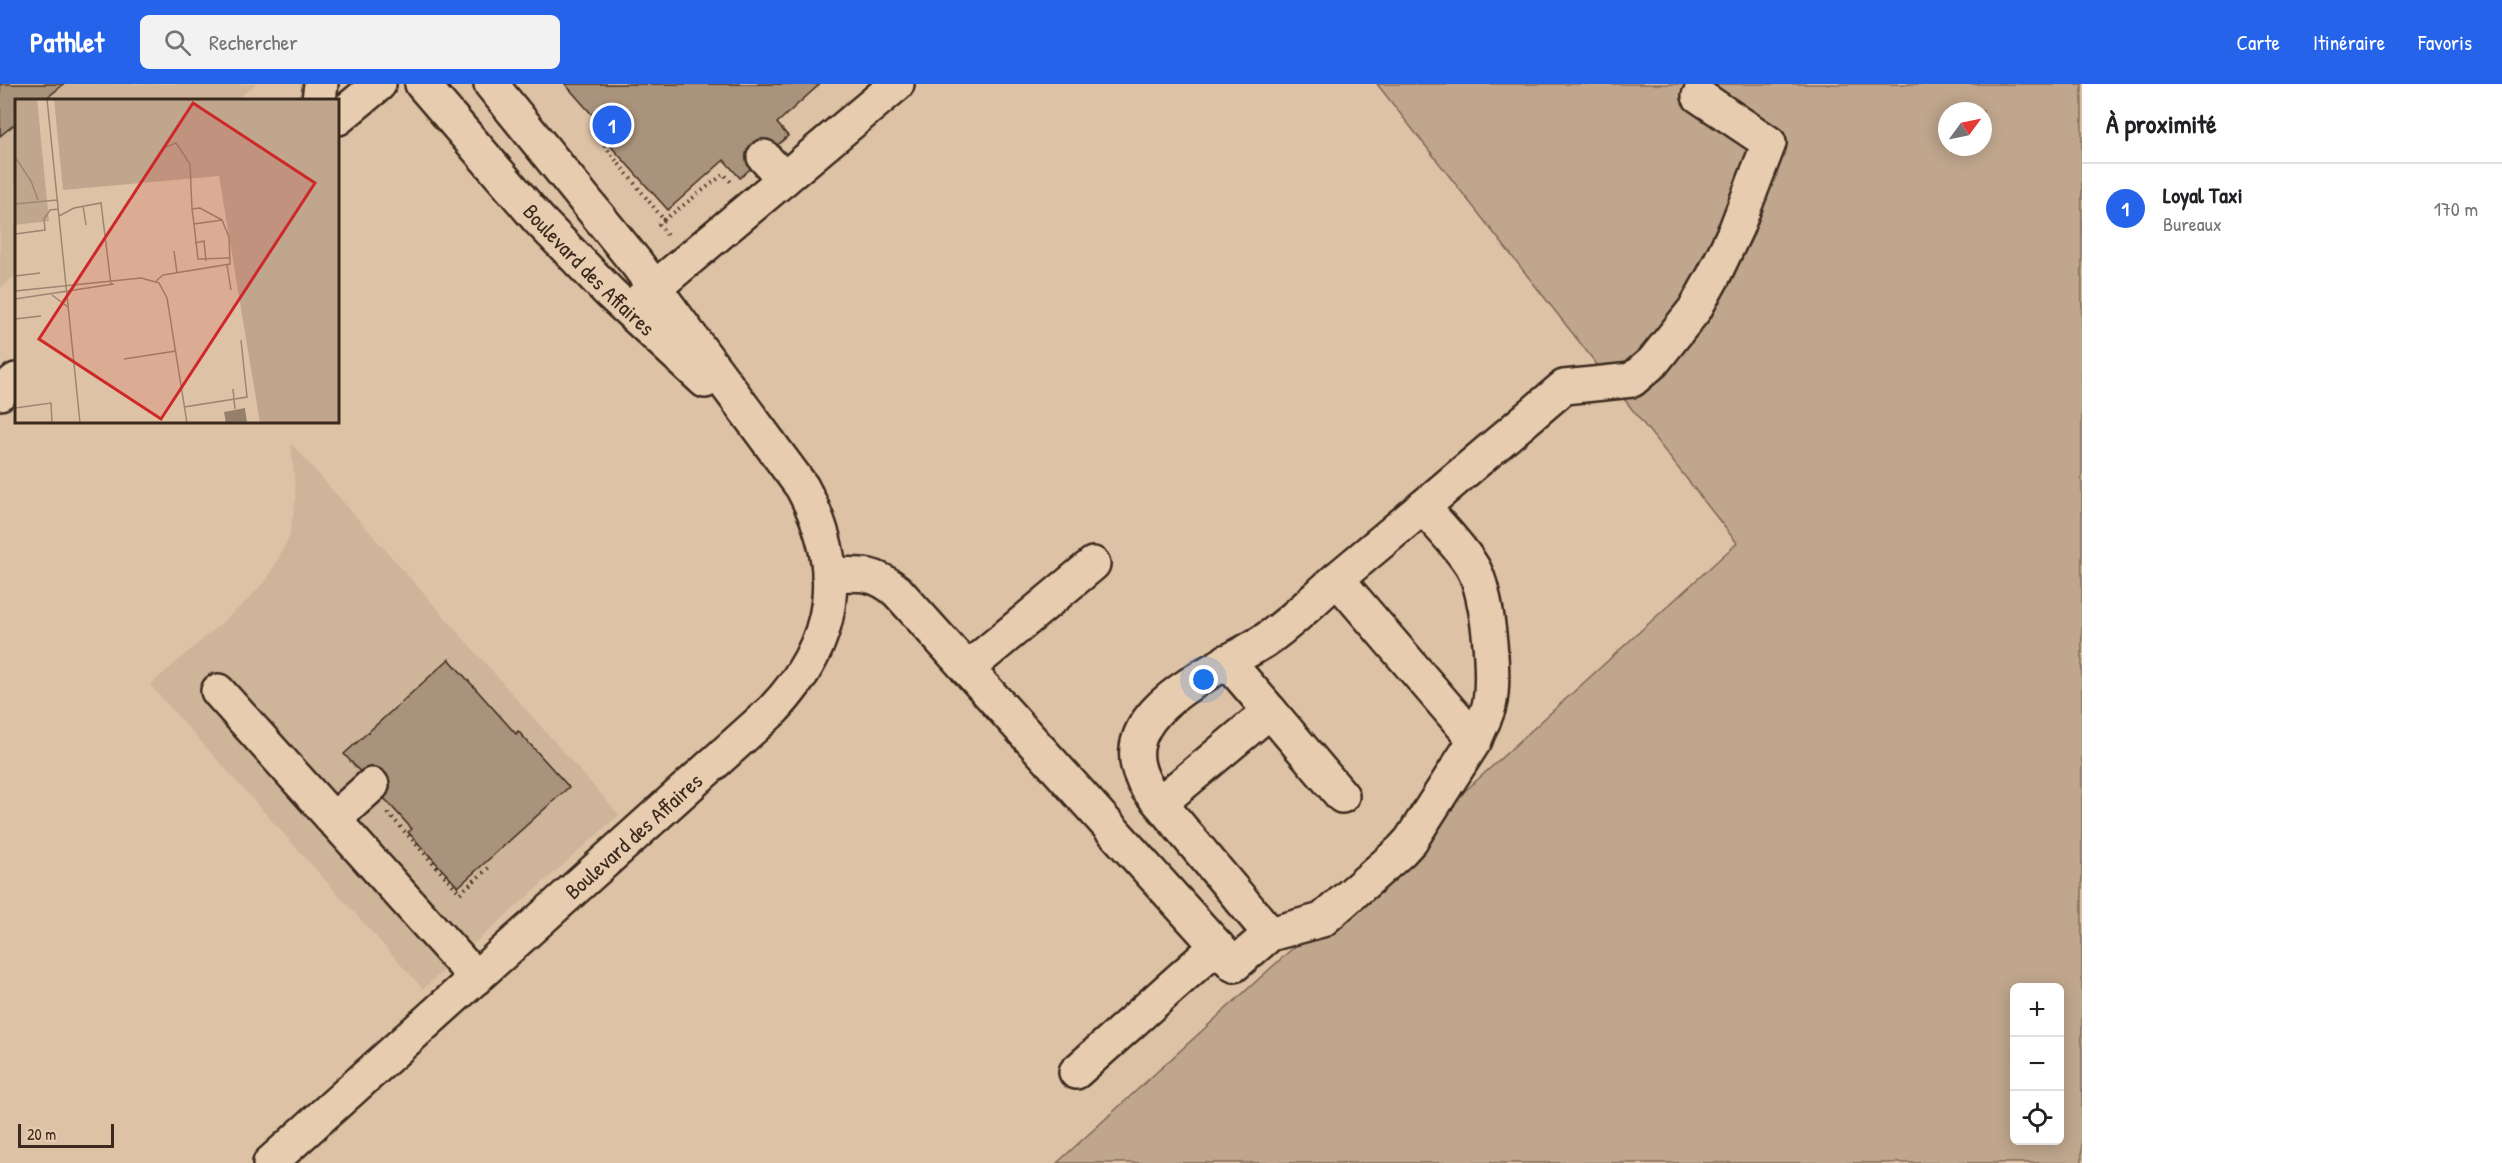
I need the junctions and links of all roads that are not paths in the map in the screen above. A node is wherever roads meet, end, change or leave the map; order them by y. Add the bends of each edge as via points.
1 (321, 84) edge
2 (379, 84) edge
3 (422, 84) edge
4 (491, 84) edge
5 (897, 84) edge
6 (1699, 96) dead end
7 (319, 99) edge
8 (339, 117) edge
9 (654, 287) junction
10 (629, 310) junction
11 (15, 381) edge
12 (0, 393) edge
13 (770, 442) junction
14 (1423, 507) junction
15 (1093, 564) dead end
16 (829, 575) junction
17 (1337, 579) junction
18 (1227, 661) junction
19 (968, 669) junction
20 (218, 691) dead end
21 (1270, 711) junction
22 (1475, 740) junction
23 (372, 785) dead end
24 (1342, 796) dead end
25 (1160, 803) junction
26 (333, 820) junction
27 (1270, 934) junction
28 (1217, 946) junction
29 (476, 978) junction
30 (1076, 1072) dead end
31 (270, 1163) edge

1 - 7 street
2 - 8 street
3 - 10 street, Boulevard des Affaires via 539,220
4 - 9 street, Boulevard des Affaires
5 - 9 street via 774,168
6 - 14 street via 1769,142 1736,229 1695,309 1653,362 1632,380 1564,387
9 - 10 street
9 - 13 street, Boulevard des Affaires
10 - 13 street, Boulevard des Affaires
11 - 12 street
13 - 16 street, Boulevard des Affaires via 812,506 825,543
14 - 17 street
14 - 22 street via 1475,570 1480,585 1492,688 1489,707
15 - 19 street
16 - 19 street via 863,574 887,583
16 - 29 street, Boulevard des Affaires via 829,600 821,640 786,697
17 - 18 street via 1264,641
17 - 22 street
18 - 21 street
18 - 25 street via 1201,675 1155,713 1139,736 1139,773
19 - 28 street
20 - 26 street
21 - 24 street
21 - 25 street
22 - 27 street via 1401,851 1322,920
23 - 26 street
25 - 27 street
26 - 29 street
27 - 28 street via 1234,965
28 - 30 street
29 - 31 street, Boulevard des Affaires

